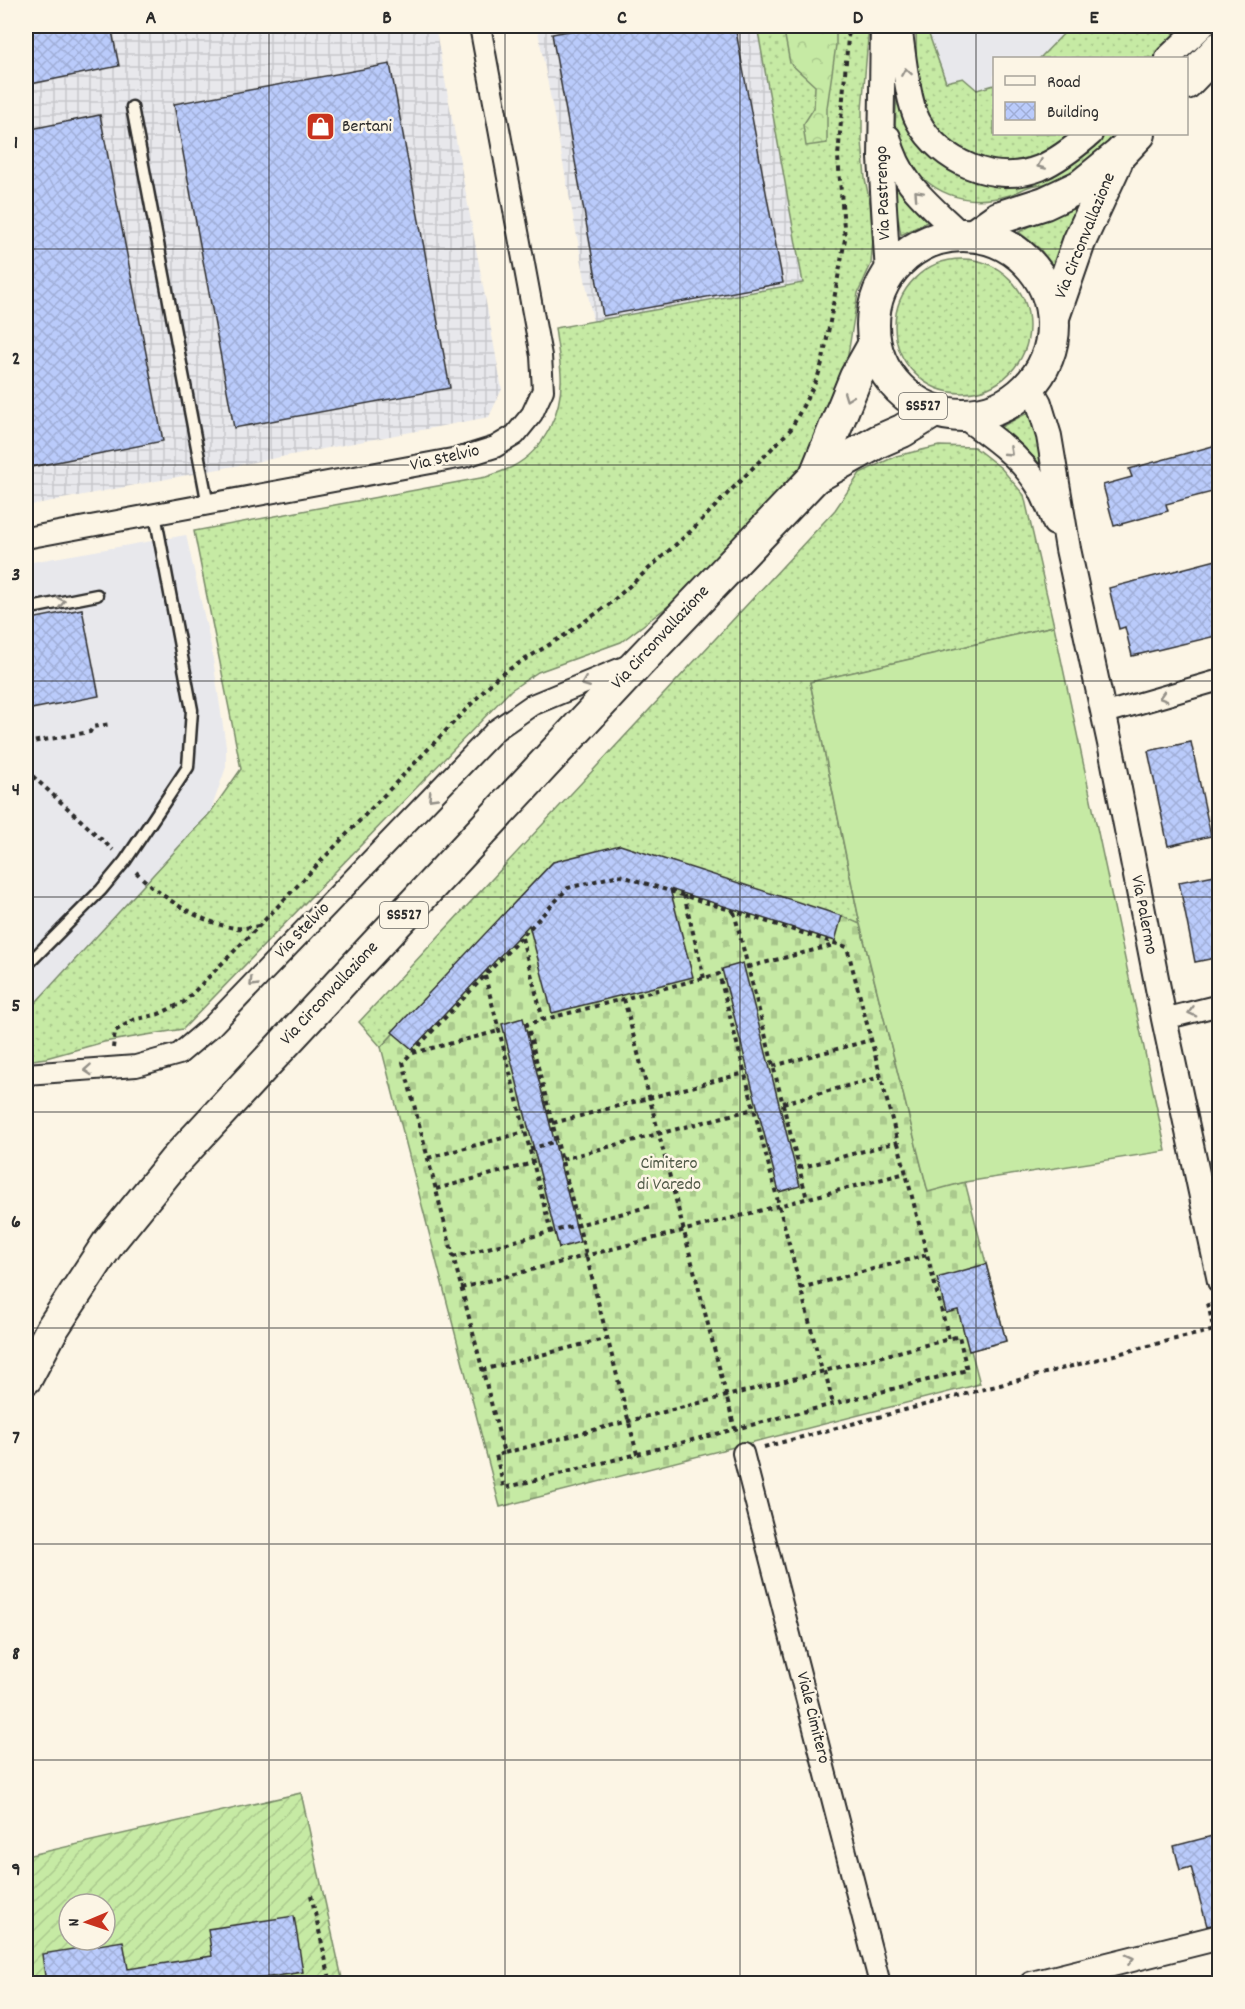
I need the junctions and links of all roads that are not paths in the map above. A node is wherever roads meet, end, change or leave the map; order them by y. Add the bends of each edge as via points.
1 (480, 26) edge
2 (883, 26) edge
3 (899, 26) edge
4 (1202, 26) edge
5 (1220, 48) edge
6 (1169, 57) edge
7 (1188, 81) edge
8 (132, 107) dead end
9 (882, 112) junction
10 (1089, 135) edge
11 (1129, 144) edge
12 (967, 235) junction
13 (888, 273) junction
14 (1053, 317) junction
15 (874, 345) junction
16 (1030, 387) junction
17 (948, 414) junction
18 (814, 477) junction
19 (208, 505) junction
20 (155, 514) junction
21 (26, 538) edge
22 (1068, 549) junction
23 (97, 595) dead end
24 (26, 609) edge
25 (640, 661) junction
26 (1220, 680) edge
27 (1102, 714) junction
28 (26, 966) edge
29 (1220, 1005) edge
30 (1164, 1019) junction
31 (26, 1074) edge
32 (1220, 1281) edge
33 (26, 1378) edge
34 (743, 1453) road end
35 (1220, 1937) edge
36 (880, 1983) edge
37 (1032, 1983) edge

1 - 19 street, Via Stelvio via 541,356 543,390 532,414 515,435 495,447 463,457
2 - 9 street, Via Pastrengo
10 -> 3 street via 1040,168 1006,175 968,167 936,146 917,119
4 - 6 street
5 - 7 main road
8 - 19 lane
12 -> 9 street, Via Pastrengo via 918,195 901,173
9 - 13 street, Via Pastrengo
11 - 12 main road, Via Circonvallazione / SS527 via 1081,186 998,218
11 - 14 main road, Via Circonvallazione / SS527 via 1079,242
12 - 13 main road, SS527 via 939,237 919,245
12 - 14 main road, SS527 via 1003,244 1028,262 1046,287
13 - 15 main road, SS527 via 877,296 872,320
14 - 16 main road, SS527 via 1047,358
15 - 17 main road, SS527 via 886,374 906,397
15 -> 18 main road, Via Circonvallazione / SS527 via 856,377
16 - 17 main road, SS527 via 1010,403 987,413
16 - 22 street, Via Palermo via 1049,436
17 - 18 main road, Via Circonvallazione / SS527 via 879,441
17 -> 22 street, Via Palermo via 988,434 1014,456 1038,484
18 - 25 main road, Via Circonvallazione / SS527
19 - 20 street, Via Stelvio
20 - 21 street, Via Stelvio
20 - 28 lane via 192,710 188,767 125,861
22 - 27 street, Via Palermo
24 -> 23 lane
25 -> 31 street, Via Stelvio via 532,705 496,730 211,1027 179,1054 135,1066
25 - 33 main road, Via Circonvallazione / SS527 via 174,1162 109,1242 52,1329
26 -> 27 street
27 - 30 street, Via Palermo
29 -> 30 street
30 - 32 street, Via Palermo
34 - 36 street, Viale Cimitero
37 -> 35 street

